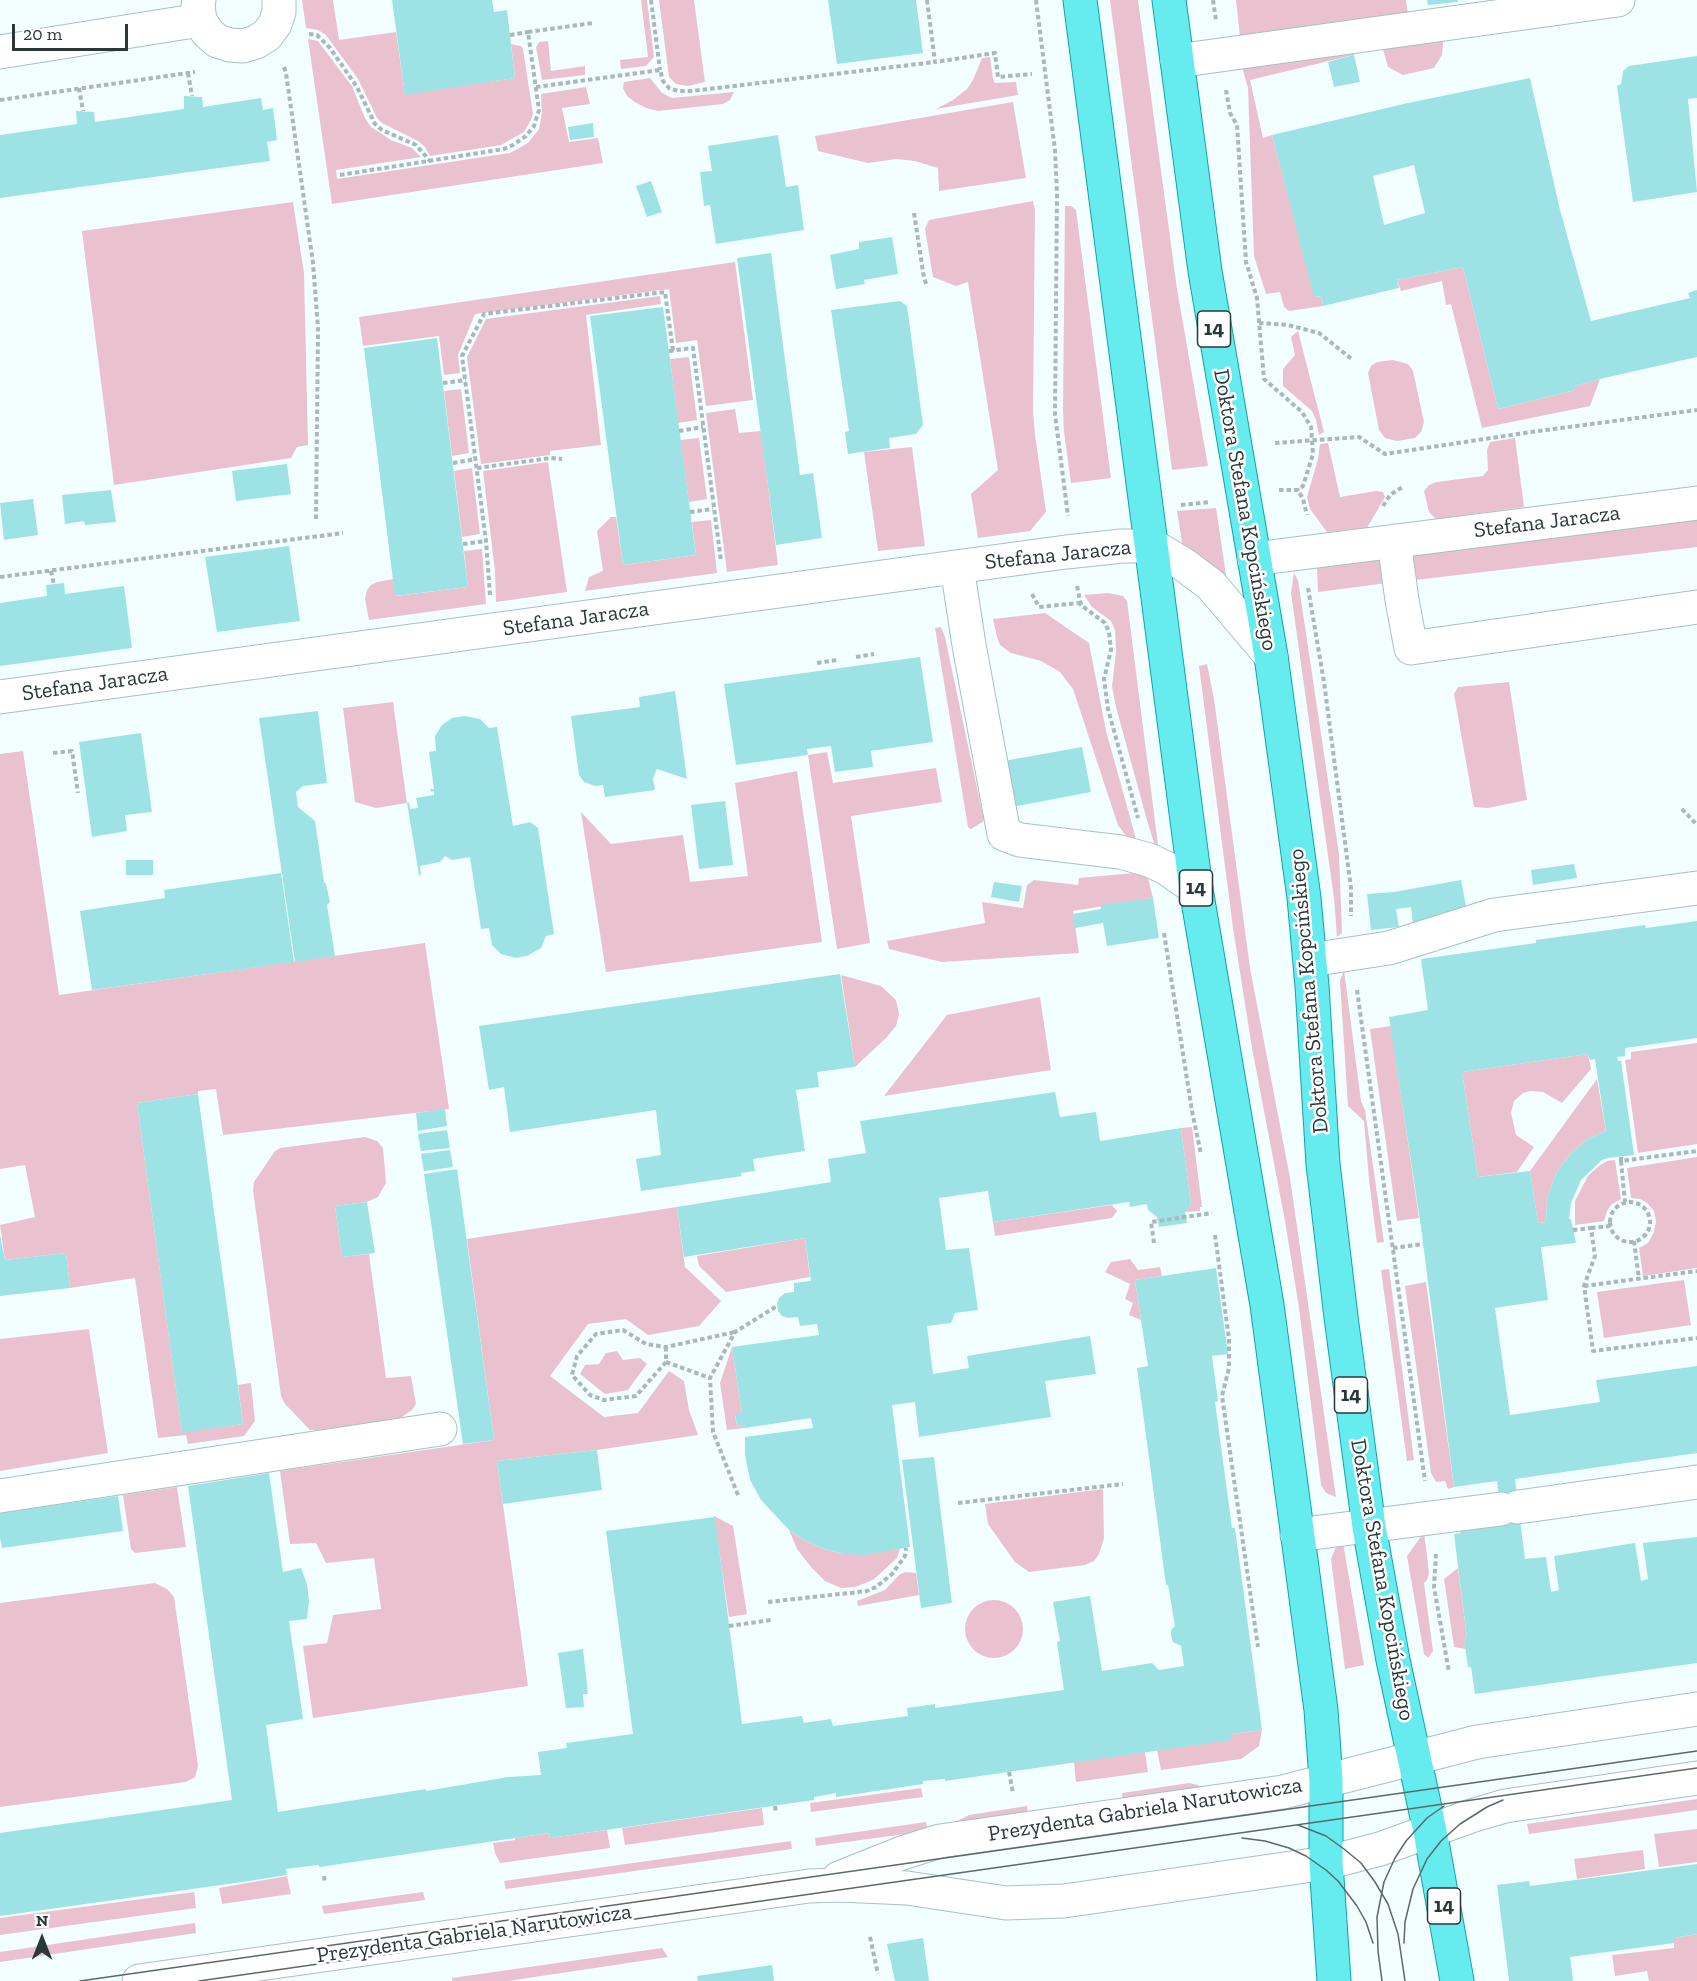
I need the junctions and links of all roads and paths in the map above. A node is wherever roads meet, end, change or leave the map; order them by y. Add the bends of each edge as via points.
1 (279, 0) edge
2 (651, 0) edge
3 (927, 0) edge
4 (1036, 0) edge
5 (1080, 0) edge
6 (1169, 0) edge
7 (1602, 1) edge
8 (200, 10) edge
9 (1422, 14) edge
10 (593, 23) dead end
11 (528, 32) junction
12 (307, 33) dead end
13 (510, 35) dead end
14 (260, 39) junction
15 (0, 52) edge
16 (1177, 61) junction
17 (935, 62) junction
18 (660, 70) junction
19 (199, 71) dead end
20 (188, 73) junction
21 (1032, 74) dead end
22 (536, 87) junction
23 (79, 88) junction
24 (192, 96) dead end
25 (0, 100) edge
26 (83, 111) dead end
27 (1237, 125) dead end
28 (430, 161) junction
29 (340, 176) dead end
30 (914, 213) dead end
31 (927, 286) dead end
32 (1259, 323) junction
33 (1353, 360) dead end
34 (465, 380) junction
35 (443, 383) dead end
36 (1697, 410) edge
37 (704, 427) junction
38 (679, 430) dead end
39 (1313, 440) junction
40 (1275, 443) dead end
41 (476, 459) junction
42 (562, 459) dead end
43 (453, 463) dead end
44 (477, 468) junction
45 (1298, 490) dead end
46 (1697, 502) edge
47 (713, 509) junction
48 (690, 512) dead end
49 (316, 519) dead end
50 (343, 533) dead end
51 (486, 541) junction
52 (1394, 541) junction
53 (463, 544) dead end
54 (244, 546) junction
55 (1153, 546) junction
56 (1073, 551) junction
57 (246, 552) dead end
58 (1306, 552) junction
59 (1254, 559) junction
60 (957, 567) junction
61 (722, 568) dead end
62 (51, 571) junction
63 (0, 577) edge
64 (54, 585) dead end
65 (490, 601) dead end
66 (1080, 603) junction
67 (1040, 607) dead end
68 (1697, 607) edge
69 (874, 654) dead end
70 (1271, 656) junction
71 (856, 657) dead end
72 (837, 660) dead end
73 (817, 663) dead end
74 (0, 697) edge
75 (53, 753) dead end
76 (78, 793) dead end
77 (1682, 809) dead end
78 (1697, 825) edge
79 (1135, 856) junction
80 (1697, 888) edge
81 (1196, 889) junction
82 (1162, 924) dead end
83 (1352, 955) junction
84 (1310, 960) junction
85 (1697, 1151) edge
86 (1202, 1156) dead end
87 (1210, 1202) dead end
88 (1625, 1202) junction
89 (1212, 1213) junction
90 (1214, 1223) dead end
91 (1610, 1226) junction
92 (1591, 1228) junction
93 (1573, 1230) dead end
94 (1215, 1234) dead end
95 (1634, 1241) junction
96 (1154, 1243) dead end
97 (1422, 1244) dead end
98 (1393, 1248) junction
99 (1697, 1271) edge
100 (1639, 1279) junction
101 (1584, 1286) junction
102 (777, 1306) dead end
103 (735, 1332) junction
104 (1697, 1338) edge
105 (666, 1347) junction
106 (666, 1362) junction
107 (710, 1378) junction
108 (440, 1429) dead end
109 (1697, 1482) edge
110 (1123, 1484) dead end
111 (738, 1495) dead end
112 (0, 1496) edge
113 (958, 1503) dead end
114 (1430, 1518) junction
115 (1369, 1527) junction
116 (1297, 1535) junction
117 (906, 1548) dead end
118 (768, 1602) dead end
119 (771, 1620) dead end
120 (729, 1626) dead end
121 (1258, 1647) dead end
122 (1449, 1672) dead end
123 (1697, 1709) edge
124 (1414, 1757) junction
125 (1009, 1772) dead end
126 (1697, 1778) edge
127 (1326, 1780) junction
128 (1014, 1800) dead end
129 (775, 1806) dead end
130 (776, 1813) dead end
131 (1430, 1831) junction
132 (1326, 1863) junction
133 (324, 1876) dead end
134 (325, 1883) dead end
135 (809, 1886) junction
136 (870, 1937) dead end
137 (878, 1974) dead end
138 (140, 1981) edge
139 (1334, 1981) edge
140 (1457, 1981) edge

1 - 14 street via 275,24
2 - 18 path
3 - 17 path
4 - 56 path via 1055,150 1056,430
5 - 55 main road, 14
6 - 16 main road, Doktora Stefana Kopcińskiego / 14
7 - 9 street
8 - 14 street via 207,32 217,40 243,46
8 - 15 street
9 - 16 street
10 - 11 path
11 - 13 path
11 - 22 path
12 - 28 path via 323,39 357,87 375,124 417,145
14 - 49 path via 286,73 313,263 318,328
16 - 59 main road, Doktora Stefana Kopcińskiego / 14 via 1205,271
17 - 18 path via 692,91 669,88
17 - 21 path via 995,53 998,77
18 - 22 path
19 - 20 path
20 - 23 path
20 - 24 path
22 - 28 path via 539,110 526,136 504,149
23 - 25 path
23 - 26 path
27 - 32 path via 1246,262 1257,298
28 - 29 path
30 - 31 path
32 - 33 path via 1319,333
32 - 39 path via 1264,379 1302,412
34 - 35 path
34 - 37 path via 462,356 484,314 665,292 671,351 693,348
34 - 41 path
36 - 39 path via 1385,454 1359,437
37 - 38 path
37 - 47 path
39 - 40 path
39 - 45 path via 1313,454 1303,486
41 - 43 path
41 - 44 path
42 - 44 path
44 - 51 path
46 - 52 street, Stefana Jaracza
47 - 48 path
47 - 61 path
50 - 54 path
51 - 53 path
51 - 65 path
52 - 58 street, Stefana Jaracza
52 - 68 street via 1411,648
54 - 57 path
54 - 62 path
55 - 56 street, Stefana Jaracza
55 - 70 street via 1211,585
55 - 81 main road, 14
56 - 60 street, Stefana Jaracza
56 - 66 path
58 - 59 street, Stefana Jaracza
58 - 83 path via 1309,598 1351,888
59 - 70 main road, Doktora Stefana Kopcińskiego / 14
60 - 74 street, Stefana Jaracza
60 - 79 street via 1004,834 1020,840
62 - 63 path
62 - 64 path
66 - 67 path
66 - 79 path via 1105,623 1109,632 1111,650 1104,679
69 - 71 path
70 - 84 main road, Doktora Stefana Kopcińskiego / 14
72 - 73 path
75 - 76 path via 72,750
77 - 78 path
79 - 81 street via 1166,868
80 - 83 street via 1494,915 1389,948
81 - 116 main road, 14 via 1256,1227
82 - 86 path
83 - 84 street
83 - 98 path
84 - 115 main road, Doktora Stefana Kopcińskiego / 14 via 1323,1164
85 - 88 path via 1621,1159
87 - 89 path
88 - 91 path via 1611,1214
88 - 95 path via 1638,1203 1650,1217 1648,1230
89 - 90 path
89 - 96 path via 1151,1222
91 - 92 path
91 - 95 path via 1617,1237
92 - 93 path
92 - 101 path via 1596,1256
94 - 121 path via 1229,1339 1229,1368 1222,1396
95 - 100 path
97 - 98 path
98 - 114 path
99 - 100 path
100 - 101 path
101 - 104 path via 1593,1351
102 - 103 path
103 - 105 path
103 - 107 path
105 - 106 path
105 - 106 path via 646,1344 622,1330 596,1334 577,1356 572,1375 590,1395 604,1400 636,1396
106 - 107 path
107 - 111 path via 713,1432
108 - 112 street
109 - 114 street
110 - 113 path
114 - 115 street
114 - 122 path via 1436,1552 1434,1587
115 - 116 street
115 - 124 main road, Doktora Stefana Kopcińskiego / 14
116 - 127 main road, 14 via 1321,1710
117 - 118 path via 892,1574 867,1591
119 - 120 path
123 - 124 street, Prezydenta Gabriela Narutowicza via 1477,1742
124 - 127 street, Prezydenta Gabriela Narutowicza
124 - 131 main road, Doktora Stefana Kopcińskiego / 14
125 - 128 path
126 - 131 street, Prezydenta Gabriela Narutowicza via 1505,1806
127 - 132 main road, 14
127 - 135 street, Prezydenta Gabriela Narutowicza via 1250,1798 940,1842
129 - 130 path
131 - 132 street, Prezydenta Gabriela Narutowicza
131 - 140 main road, Doktora Stefana Kopcińskiego / 14
132 - 135 street, Prezydenta Gabriela Narutowicza via 1036,1903 983,1901 907,1888
132 - 139 main road, 14
133 - 134 path
135 - 138 street, Prezydenta Gabriela Narutowicza
136 - 137 path

